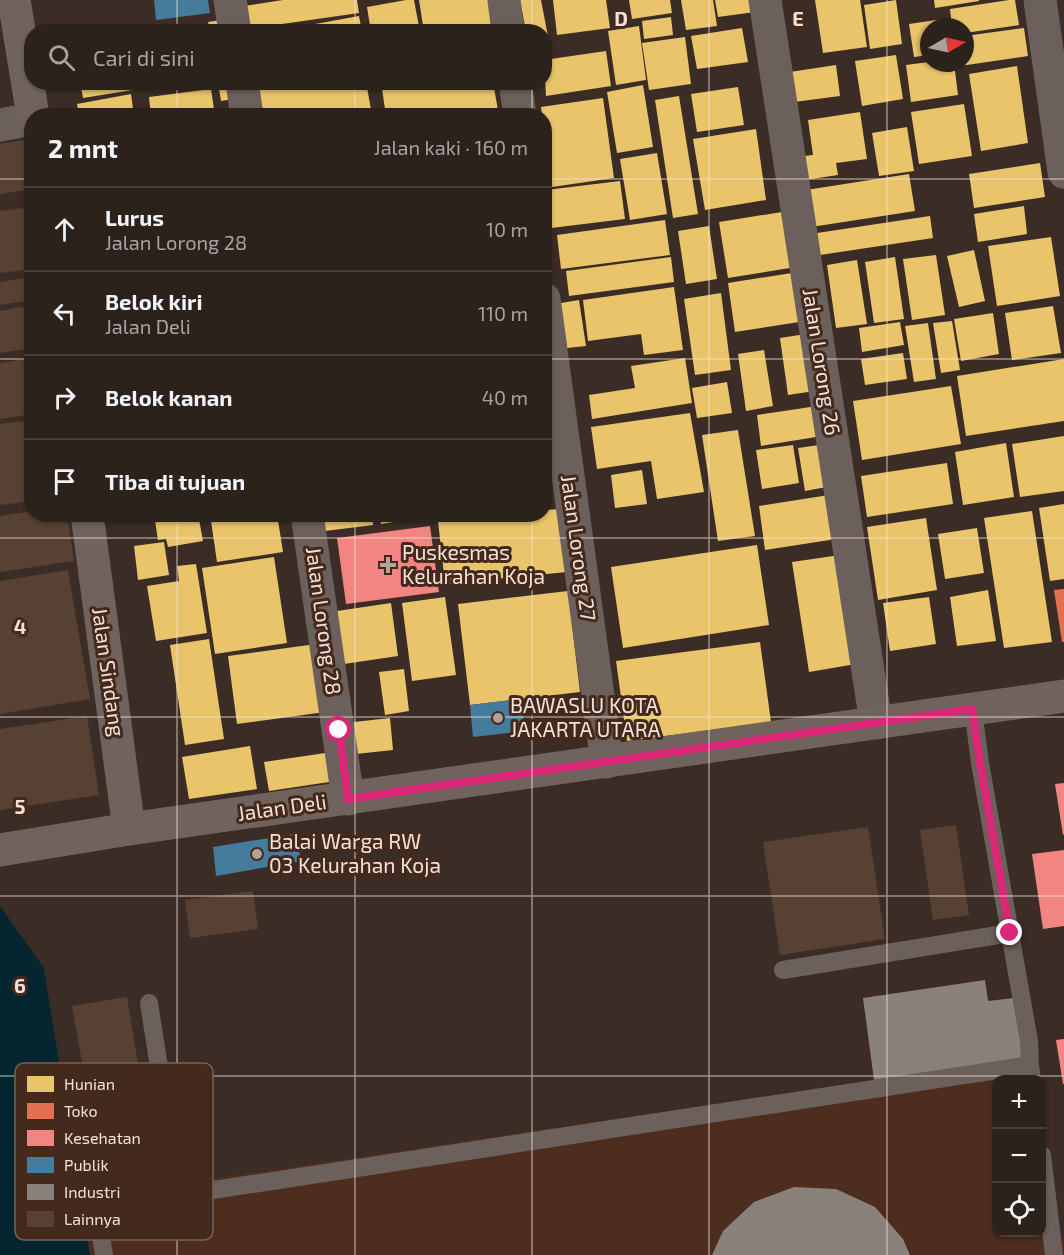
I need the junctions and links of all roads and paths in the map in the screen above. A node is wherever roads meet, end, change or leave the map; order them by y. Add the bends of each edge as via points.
1 (14, 0) edge
2 (230, 0) edge
3 (504, 0) edge
4 (765, 0) edge
5 (1040, 0) edge
6 (234, 24) edge
7 (507, 24) edge
8 (24, 65) edge
9 (28, 90) edge
10 (243, 90) edge
11 (516, 90) edge
12 (31, 108) edge
13 (246, 108) edge
14 (519, 108) edge
15 (24, 119) edge
16 (0, 125) edge
17 (1064, 172) edge
18 (552, 358) edge
19 (88, 522) edge
20 (308, 522) edge
21 (1064, 696) edge
22 (972, 709) junction
23 (876, 723) junction
24 (607, 762) junction
25 (348, 799) junction
26 (129, 829) junction
27 (0, 850) edge
28 (1010, 933) junction
29 (783, 970) dead end
30 (149, 1003) dead end
31 (158, 1063) edge
32 (1031, 1072) edge
33 (1045, 1183) edge
34 (213, 1190) edge
35 (102, 1240) edge
36 (104, 1255) edge
37 (1054, 1255) edge

1 - 8 street
2 - 6 street
3 - 7 street
4 - 23 street, Jalan Lorong 26
5 - 17 street
9 - 12 street
10 - 13 street
11 - 14 street
15 - 16 street
18 - 24 street, Jalan Lorong 27
19 - 26 street, Jalan Sindang
20 - 25 street, Jalan Lorong 28
21 - 22 street, Jalan Deli
22 - 23 street, Jalan Deli
22 - 28 lane
23 - 24 street, Jalan Deli
24 - 25 street, Jalan Deli
25 - 26 street, Jalan Deli
26 - 27 street, Jalan Deli
28 - 29 lane
28 - 32 lane
30 - 31 lane
32 - 34 lane
33 - 37 lane
35 - 36 lane

